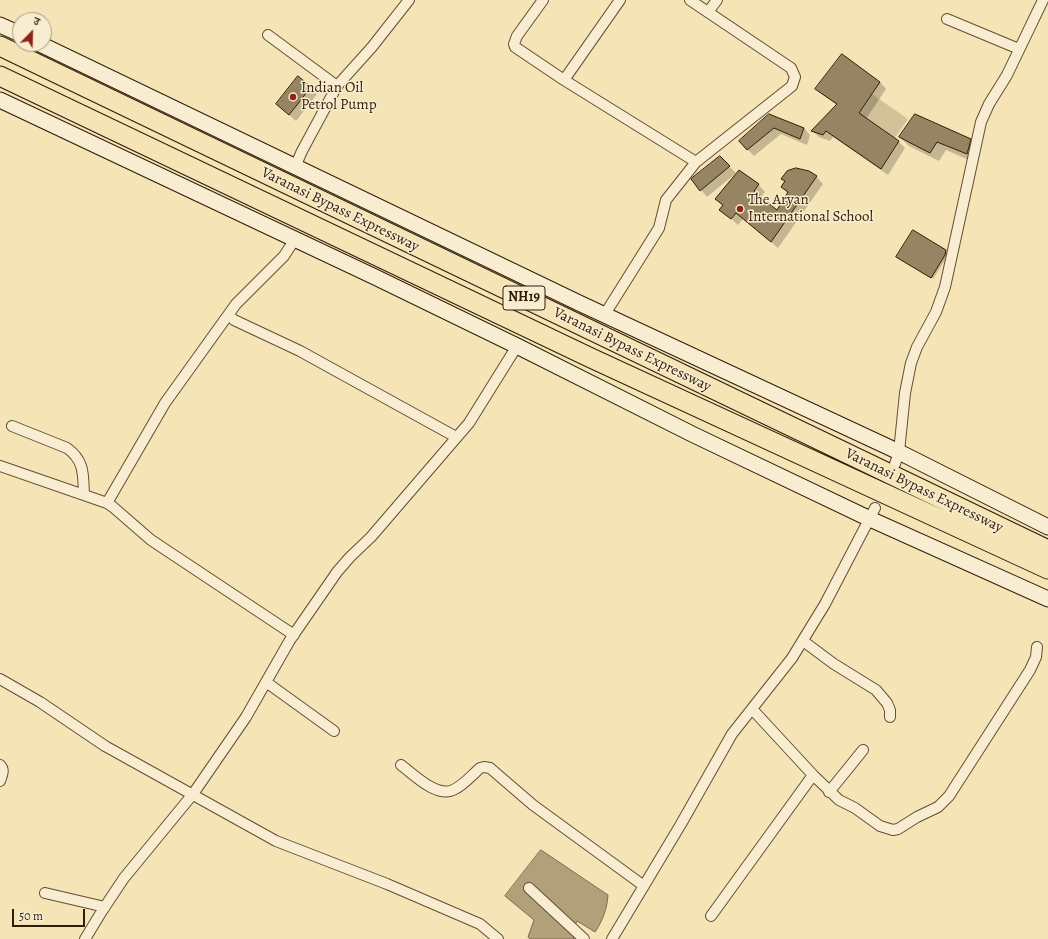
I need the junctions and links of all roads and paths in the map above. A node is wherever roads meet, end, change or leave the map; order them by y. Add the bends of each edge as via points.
1 (409, 0) edge
2 (543, 0) edge
3 (620, 0) edge
4 (690, 0) edge
5 (717, 0) edge
6 (1043, 0) edge
7 (708, 12) junction
8 (947, 19) dead end
9 (0, 25) edge
10 (12, 30) edge
11 (268, 35) dead end
12 (0, 46) edge
13 (1019, 49) junction
14 (52, 50) edge
15 (0, 76) edge
16 (564, 80) junction
17 (337, 86) junction
18 (0, 100) edge
19 (696, 162) junction
20 (295, 167) junction
21 (295, 239) junction
22 (605, 314) junction
23 (228, 315) junction
24 (517, 346) junction
25 (12, 426) dead end
26 (456, 437) junction
27 (897, 458) junction
28 (0, 466) edge
29 (84, 495) junction
30 (107, 503) junction
31 (873, 514) junction
32 (1048, 527) edge
33 (1048, 550) edge
34 (1048, 569) edge
35 (1048, 599) edge
36 (294, 635) junction
37 (802, 641) junction
38 (1037, 647) dead end
39 (0, 679) edge
40 (266, 682) junction
41 (752, 709) junction
42 (890, 717) dead end
43 (334, 731) dead end
44 (862, 750) dead end
45 (0, 765) edge
46 (401, 765) dead end
47 (813, 775) junction
48 (0, 781) edge
49 (829, 792) junction
50 (193, 794) junction
51 (644, 886) junction
52 (529, 888) dead end
53 (44, 893) dead end
54 (105, 907) junction
55 (711, 916) dead end
56 (85, 939) edge
57 (498, 939) edge
58 (584, 939) edge
59 (612, 939) edge

1 - 17 street
2 - 16 street via 514,44 523,53
3 - 16 street
4 - 7 street
5 - 7 street
6 - 13 street
7 - 19 street via 792,68 795,77 792,86
8 - 13 street
9 - 10 street
11 - 17 street
12 - 33 highway, Varanasi Bypass Expressway / NH19
13 - 27 street via 989,104 978,133 945,287 936,312 917,347 907,378
14 - 20 street
15 - 34 highway, Varanasi Bypass Expressway / NH19 via 598,361
16 - 19 street
17 - 20 street
18 - 21 street
19 - 22 street via 666,200 659,228
20 - 22 street
21 - 23 street via 284,256
21 - 24 street
22 - 27 street
23 - 26 street via 300,351
23 - 30 street via 165,403
24 - 26 street via 469,423
24 - 31 street via 694,435
25 - 29 street via 74,453 82,467
26 - 36 street via 372,537 337,572
27 - 32 street
28 - 29 street
29 - 30 street
30 - 36 street via 151,540
31 - 35 street
31 - 37 street via 825,604
36 - 40 street
37 - 41 street via 792,658
37 - 42 street via 876,690 887,703
38 - 49 street via 1030,670 949,796 938,807 893,830 880,826
39 - 50 street via 106,746
40 - 43 street
40 - 50 street via 246,718
41 - 47 street
41 - 51 street via 732,734
44 - 49 street
45 - 48 street via 3,769
46 - 51 street via 429,786 444,792 452,791 480,768 490,768 533,805
47 - 49 street
47 - 55 street
50 - 54 street via 124,878
50 - 57 street via 276,841 387,884 480,924
51 - 59 street
52 - 58 street
53 - 54 street
54 - 56 street

